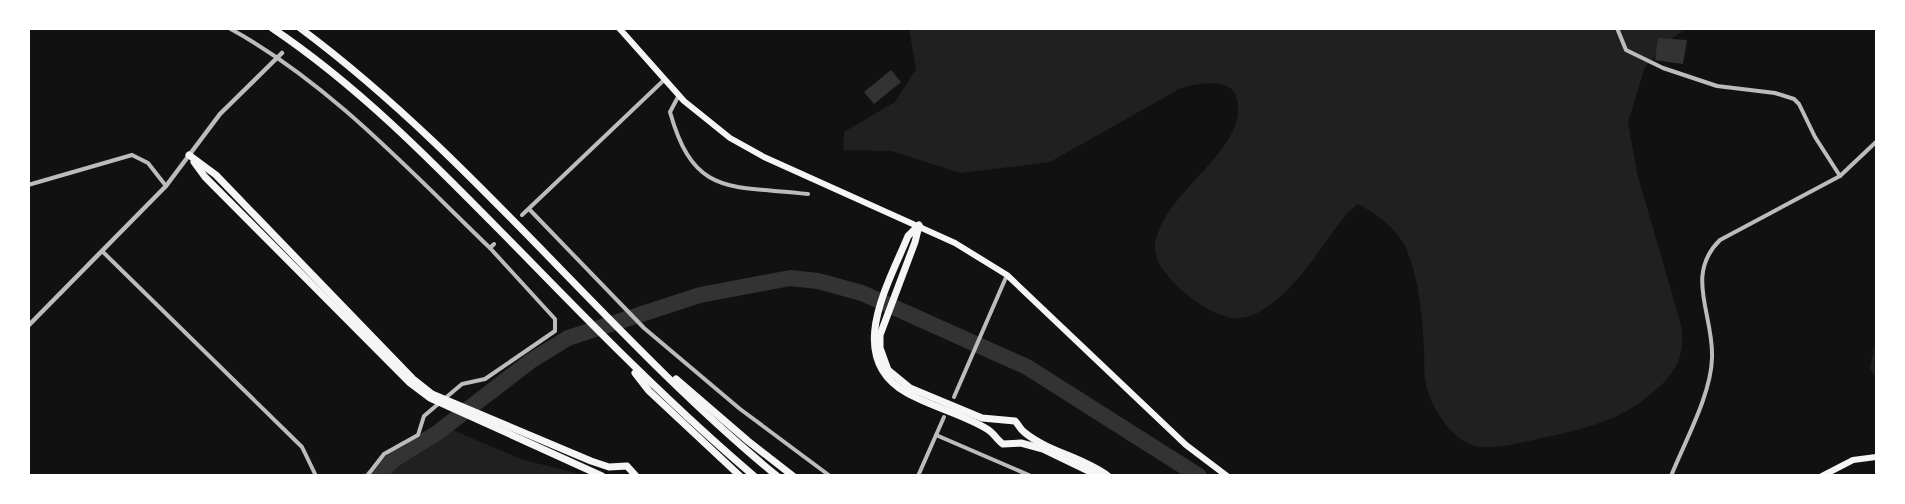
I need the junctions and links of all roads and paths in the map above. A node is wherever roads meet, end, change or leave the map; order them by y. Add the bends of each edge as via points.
1 (229, 28) edge
2 (272, 28) edge
3 (300, 28) edge
4 (619, 28) edge
5 (1617, 28) edge
6 (282, 53) dead end
7 (276, 58) junction
8 (664, 80) junction
9 (679, 95) junction
10 (1876, 142) edge
11 (189, 155) junction
12 (1840, 176) junction
13 (28, 185) edge
14 (166, 186) junction
15 (808, 194) dead end
16 (529, 209) junction
17 (522, 215) dead end
18 (919, 225) junction
19 (494, 244) dead end
20 (490, 248) junction
21 (103, 252) junction
22 (1007, 275) junction
23 (879, 322) junction
24 (28, 326) edge
25 (635, 344) junction
26 (622, 355) junction
27 (954, 397) dead end
28 (474, 416) junction
29 (944, 417) dead end
30 (936, 435) junction
31 (1876, 457) edge
32 (316, 476) edge
33 (367, 476) edge
34 (602, 476) edge
35 (636, 476) edge
36 (740, 476) edge
37 (754, 476) edge
38 (777, 476) edge
39 (793, 476) edge
40 (830, 476) edge
41 (918, 476) edge
42 (1031, 476) edge
43 (1098, 476) edge
44 (1108, 476) edge
45 (1227, 476) edge
46 (1671, 476) edge
47 (1822, 476) edge

1 - 7 street
2 - 26 highway via 389,122
3 - 25 highway via 404,115
4 - 8 main road
5 - 12 street via 1626,50 1663,68 1717,86 1794,99
6 - 7 street
7 - 11 street via 220,114
7 - 20 street via 358,124
8 - 9 main road
8 - 16 street
9 - 15 street via 670,112 682,150 698,170 730,186
9 - 18 main road via 730,138 764,157
10 - 12 street
11 - 14 street
11 - 28 highway via 216,175 413,379 439,399
12 - 46 street via 1720,240 1708,252 1701,274 1712,345 1710,376
13 - 14 street via 132,155 148,163
14 - 21 street
16 - 17 street
16 - 40 street via 644,328 740,409
18 - 22 main road
18 - 23 highway
19 - 20 street
20 - 33 street via 555,319 555,331 485,379 462,384 424,416 418,435 384,454
21 - 24 street
21 - 32 street via 302,447
22 - 27 street
22 - 45 main road via 1186,446
23 - 43 highway via 874,332 876,359 891,382 987,429 1004,444 1021,443 1043,449
23 - 44 highway via 883,361 893,376 910,388 982,418 1015,421 1025,433
25 - 38 highway
25 - 39 highway
26 - 36 highway via 649,391
26 - 37 highway
28 - 34 highway
28 - 35 highway via 609,467 627,466
29 - 30 street
30 - 41 street
30 - 42 street
31 - 47 main road via 1853,460

